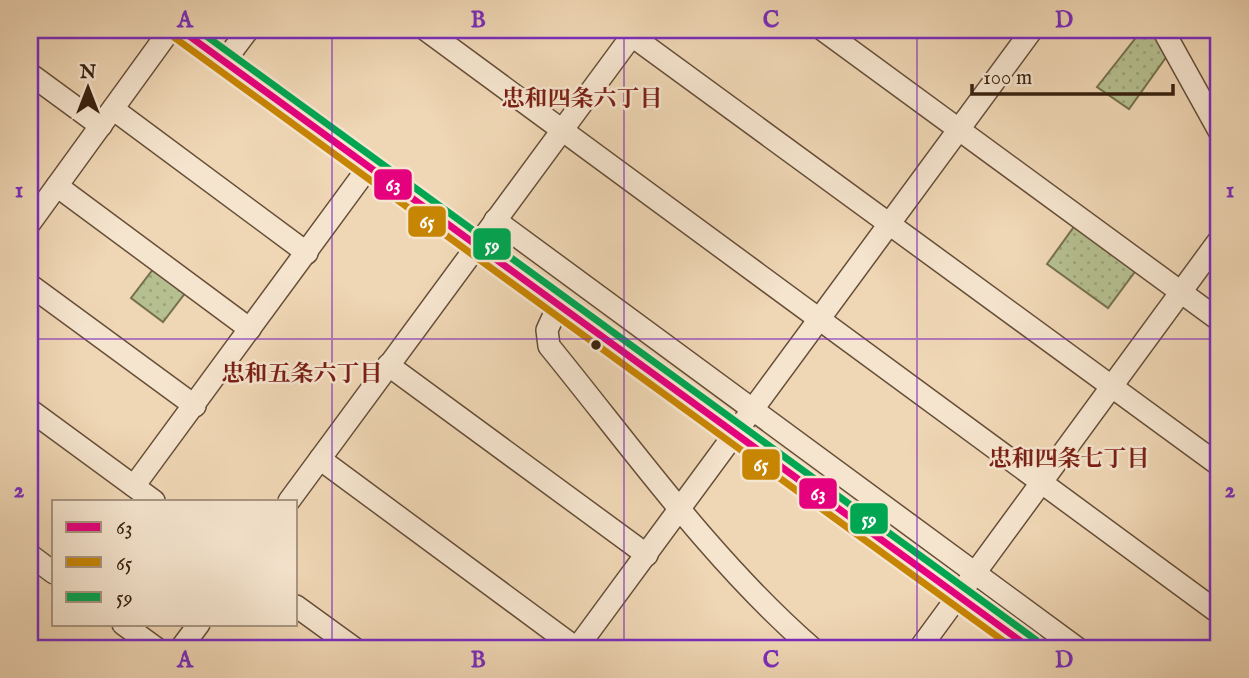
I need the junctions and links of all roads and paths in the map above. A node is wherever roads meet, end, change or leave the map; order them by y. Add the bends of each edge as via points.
1 (170, 30) edge
2 (181, 30) edge
3 (248, 30) edge
4 (426, 30) edge
5 (823, 30) edge
6 (1031, 30) edge
7 (1163, 30) edge
8 (631, 32) edge
9 (224, 62) junction
10 (30, 74) edge
11 (107, 117) junction
12 (563, 128) junction
13 (958, 129) junction
14 (1219, 131) edge
15 (370, 165) junction
16 (57, 186) junction
17 (495, 220) junction
18 (30, 223) edge
19 (888, 225) junction
20 (1219, 240) edge
21 (477, 243) junction
22 (307, 253) junction
23 (30, 285) edge
24 (1183, 293) junction
25 (558, 306) junction
26 (818, 319) junction
27 (1219, 320) edge
28 (250, 329) junction
29 (388, 365) junction
30 (1112, 387) junction
31 (195, 406) junction
32 (752, 409) junction
33 (30, 410) edge
34 (734, 434) junction
35 (320, 459) junction
36 (1219, 466) edge
37 (1043, 483) junction
38 (134, 486) junction
39 (153, 500) edge
40 (290, 500) edge
41 (681, 508) junction
42 (30, 555) edge
43 (647, 555) junction
44 (52, 572) edge
45 (975, 574) junction
46 (960, 597) junction
47 (298, 607) edge
48 (1219, 613) edge
49 (126, 626) edge
50 (198, 626) edge
51 (156, 648) edge
52 (181, 648) edge
53 (354, 648) edge
54 (577, 648) edge
55 (812, 648) edge
56 (920, 648) edge
57 (1030, 648) edge
58 (1077, 648) edge

1 - 11 street
2 - 9 main road
3 - 9 street
4 - 12 street
5 - 13 street
6 - 13 street
7 - 14 street
8 - 12 street
8 - 19 street
9 - 15 main road
10 - 11 street
11 - 16 street
11 - 22 street
12 - 17 street
12 - 26 street
13 - 19 street
13 - 24 street
15 - 21 main road
15 - 22 street
16 - 18 street
16 - 28 street
17 - 21 street
17 - 32 street
19 - 26 street
19 - 30 street
20 - 24 street
21 - 25 main road
21 - 29 street
22 - 28 street
23 - 31 street
24 - 27 street
24 - 30 street
25 - 34 main road
25 - 41 street via 547,330 549,346
26 - 32 street
26 - 37 street
28 - 31 street
29 - 35 street
29 - 43 street
30 - 36 street
30 - 37 street
31 - 38 street
32 - 34 street
32 - 45 street
33 - 38 street
34 - 41 street
34 - 46 main road
35 - 40 street
35 - 54 street
37 - 45 street
37 - 48 street
38 - 39 street
41 - 43 street
41 - 55 street via 771,612
42 - 44 street
43 - 54 street
45 - 46 street
45 - 58 street
46 - 56 street
46 - 57 main road
47 - 53 street
49 - 51 street
50 - 52 street

